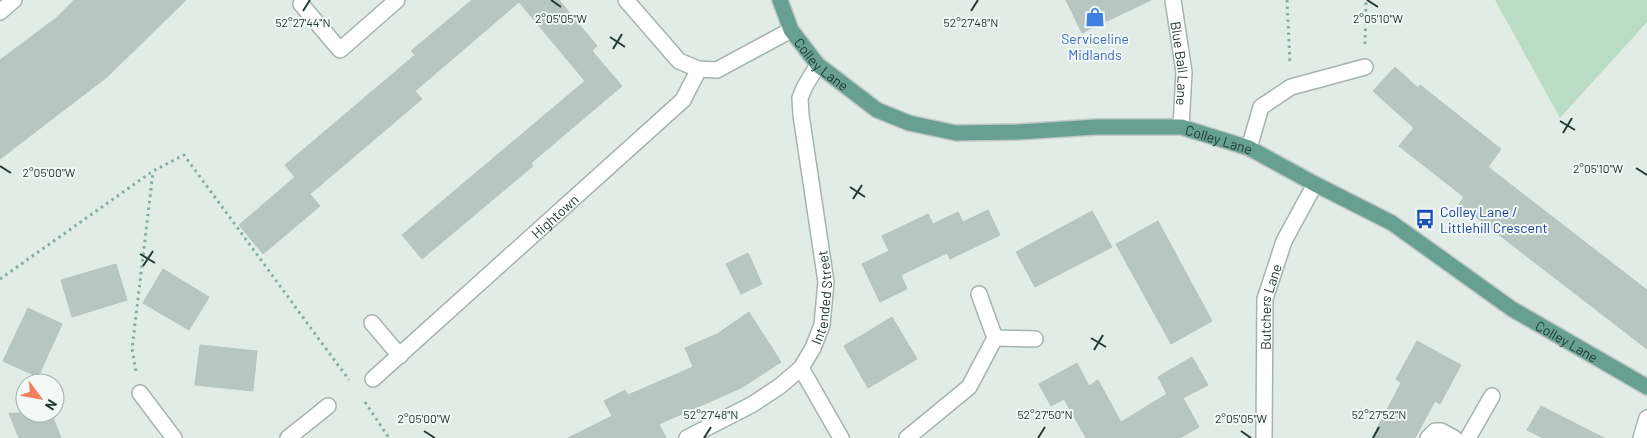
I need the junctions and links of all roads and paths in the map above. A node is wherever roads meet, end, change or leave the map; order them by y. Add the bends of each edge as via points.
1 (14, 0) edge
2 (397, 0) edge
3 (626, 0) edge
4 (780, 0) edge
5 (1174, 0) edge
6 (1287, 0) edge
7 (1366, 0) edge
8 (301, 4) dead end
9 (0, 12) edge
10 (791, 30) junction
11 (818, 65) junction
12 (1365, 67) joint
13 (699, 69) junction
14 (1291, 87) junction
15 (1181, 127) junction
16 (1249, 148) junction
17 (153, 171) junction
18 (1315, 184) junction
19 (0, 278) edge
20 (979, 294) dead end
21 (372, 323) dead end
22 (994, 338) junction
23 (1034, 339) dead end
24 (400, 356) junction
25 (801, 368) junction
26 (373, 379) dead end
27 (353, 386) dead end
28 (1647, 387) edge
29 (140, 393) joint
30 (1492, 396) dead end
31 (365, 401) dead end
32 (328, 406) dead end
33 (1647, 418) edge
34 (174, 438) edge
35 (288, 438) edge
36 (390, 438) edge
37 (687, 438) edge
38 (841, 438) edge
39 (908, 438) edge
40 (1264, 438) edge
41 (1428, 438) edge
42 (1454, 438) edge
43 (1468, 438) edge
44 (1641, 438) edge

1 - 9 street
2 - 8 street via 340,50
3 - 13 street via 679,61
4 - 10 main road, Colley Lane
5 - 15 street, Blue Ball Lane via 1184,72
6 - 14 path
7 - 12 path
10 - 11 main road, Colley Lane
10 - 13 street via 717,70
11 - 15 main road, Colley Lane via 877,110 908,123 956,133
11 - 25 street, Intended Street via 800,98 823,252 825,303 822,325
12 - 14 street
13 - 24 street, Hightown via 683,100
14 - 16 street via 1261,107
15 - 16 main road, Colley Lane
16 - 18 main road, Colley Lane
17 - 19 path
17 - 27 path via 184,155
17 - 29 path via 132,349
18 - 28 main road, Colley Lane via 1392,223 1512,308
18 - 40 street, Butchers Lane via 1284,241 1265,298
20 - 22 street
21 - 24 street
22 - 23 street
22 - 39 street via 969,387
24 - 26 street, Hightown
25 - 37 street, Intended Street via 753,404
25 - 38 street
29 - 34 street
30 - 43 street
31 - 36 path
32 - 35 street
33 - 44 street
41 - 42 street via 1435,431 1441,431

